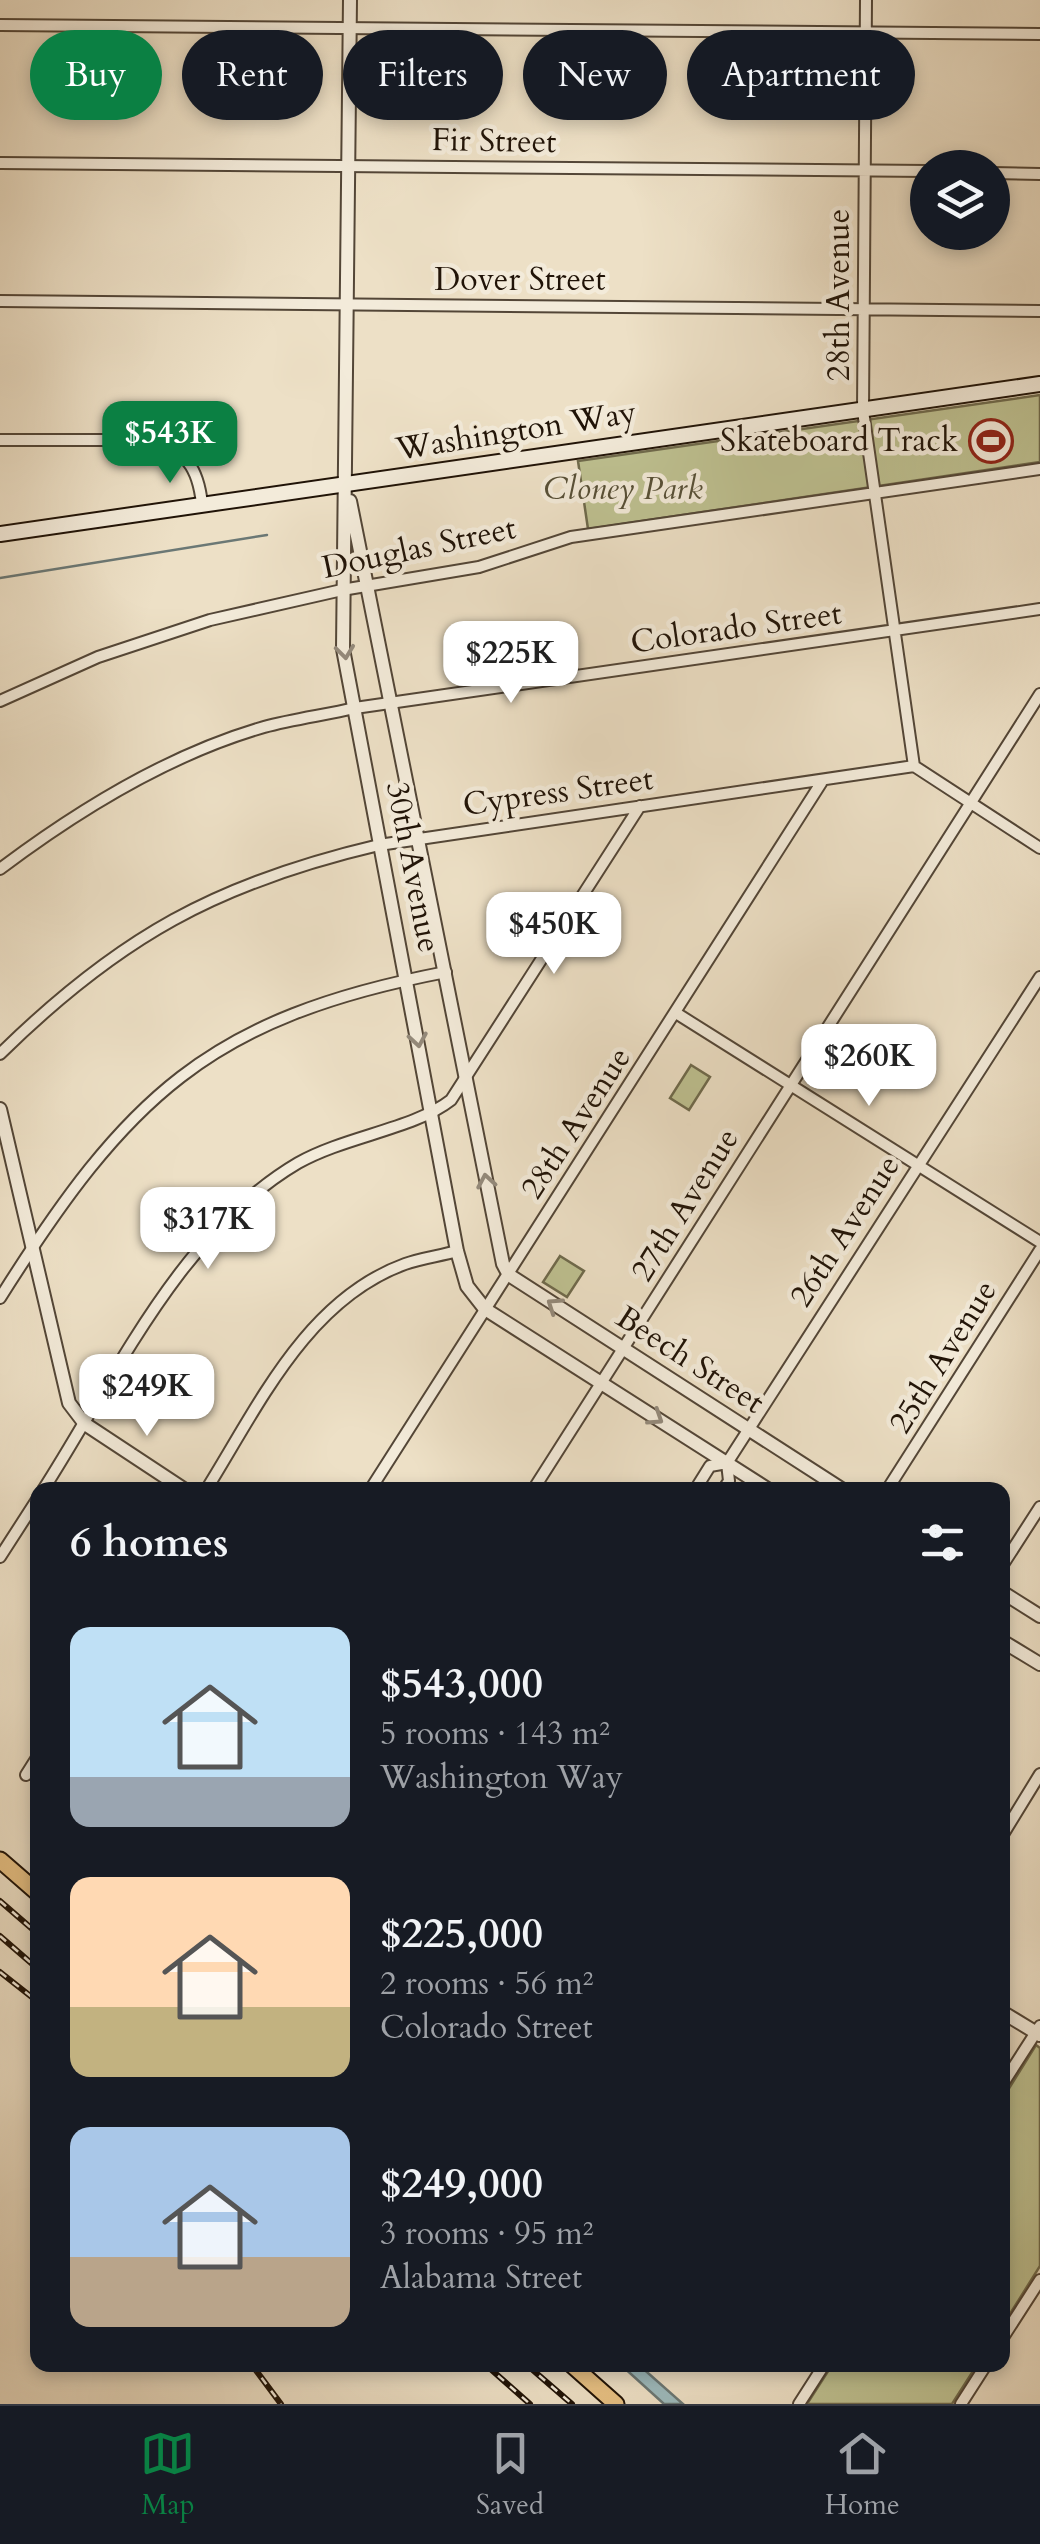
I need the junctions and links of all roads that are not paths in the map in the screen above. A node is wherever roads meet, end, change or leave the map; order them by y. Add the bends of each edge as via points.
1 (350, 0) edge
2 (866, 0) edge
3 (0, 25) edge
4 (350, 28) junction
5 (866, 30) edge
6 (687, 31) edge
7 (915, 33) edge
8 (1040, 34) edge
9 (865, 120) edge
10 (0, 162) edge
11 (348, 164) junction
12 (864, 169) junction
13 (910, 170) edge
14 (1010, 173) edge
15 (1040, 174) edge
16 (0, 301) edge
17 (348, 304) junction
18 (865, 307) junction
19 (1040, 311) edge
20 (1040, 384) edge
21 (863, 411) junction
22 (0, 440) edge
23 (1040, 469) edge
24 (347, 485) junction
25 (875, 493) junction
26 (202, 504) junction
27 (0, 534) edge
28 (366, 586) junction
29 (342, 590) junction
30 (1040, 609) edge
31 (895, 631) junction
32 (1040, 694) edge
33 (0, 701) edge
34 (392, 703) junction
35 (355, 708) junction
36 (914, 766) junction
37 (823, 780) junction
38 (972, 802) junction
39 (640, 806) junction
40 (418, 837) junction
41 (380, 845) junction
42 (1040, 848) edge
43 (0, 870) edge
44 (446, 972) junction
45 (1040, 977) edge
46 (407, 979) junction
47 (676, 1013) junction
48 (0, 1054) edge
49 (466, 1077) junction
50 (791, 1084) junction
51 (0, 1109) edge
52 (432, 1116) junction
53 (918, 1164) junction
54 (1040, 1242) edge
55 (32, 1246) junction
56 (1040, 1250) edge
57 (457, 1252) junction
58 (509, 1275) junction
59 (0, 1298) edge
60 (485, 1309) junction
61 (622, 1350) junction
62 (602, 1383) junction
63 (85, 1424) junction
64 (748, 1430) junction
65 (727, 1463) junction
66 (48, 1482) edge
67 (173, 1482) edge
68 (211, 1482) edge
69 (375, 1482) edge
70 (538, 1482) edge
71 (700, 1482) edge
72 (728, 1482) edge
73 (757, 1482) edge
74 (830, 1482) edge
75 (892, 1482) edge
76 (1040, 1507) edge
77 (30, 1510) edge
78 (1010, 1554) edge
79 (0, 1556) edge
80 (1010, 1597) edge
81 (1040, 1616) edge
82 (1010, 1645) edge
83 (1040, 1664) edge
84 (30, 1768) edge
85 (26, 1774) dead end
86 (1040, 1774) edge
87 (1010, 1823) edge
88 (0, 1860) edge
89 (30, 1886) edge
90 (1010, 2016) edge
91 (1039, 2031) edge
92 (1010, 2073) edge
93 (1040, 2280) edge
94 (1010, 2326) edge
95 (580, 2372) edge
96 (820, 2372) edge
97 (982, 2372) edge
98 (616, 2404) edge
99 (799, 2404) edge
100 (961, 2404) edge

1 - 4 street, 30th Avenue
2 - 5 street, 28th Avenue
3 - 4 street
4 - 6 street
4 - 11 street, 30th Avenue
7 - 8 street
9 - 12 street, 28th Avenue
10 - 11 street, Fir Street
11 - 12 street, Fir Street
11 - 17 street, 30th Avenue
12 - 13 street, Fir Street
12 - 18 street, 28th Avenue
14 - 15 street
16 - 17 street, Dover Street
17 - 18 street, Dover Street
17 - 24 street, 30th Avenue
18 - 19 street, Dover Street
18 - 21 street, 28th Avenue
20 - 21 main road, Washington Way
21 - 24 main road, Washington Way
21 - 25 street, 28th Avenue
22 - 26 street via 164,444 190,461
23 - 25 street, Douglas Street
24 - 26 main road, Washington Way
24 - 28 street, 30th Avenue
24 - 29 street, 30th Avenue
25 - 28 street, Douglas Street via 571,537 479,567
25 - 31 street, 28th Avenue
26 - 27 main road, Washington Way
28 - 29 street, Douglas Street
28 - 34 street, 30th Avenue
29 - 33 street, Douglas Street via 192,626 98,657
29 -> 35 street, 30th Avenue via 343,649
30 - 31 street, Colorado Street
31 - 34 street, Colorado Street
31 - 36 street, 28th Avenue
32 - 38 street, 27th Avenue
34 - 35 street, Colorado Street
34 - 40 street, 30th Avenue
35 - 41 street, 30th Avenue
35 - 43 street, Colorado Street via 263,727 168,766
36 - 37 street, Cypress Street
36 - 38 street
37 - 39 street, Cypress Street
37 - 47 street, 28th Avenue
38 - 42 street
38 - 50 street, 27th Avenue
39 - 40 street, Cypress Street
39 - 49 street
40 - 41 street, Cypress Street
40 - 44 street, 30th Avenue
41 - 46 street, 30th Avenue
41 - 48 street, Cypress Street via 310,861 190,908 103,962
44 - 46 street
44 - 49 street, 30th Avenue
45 - 53 street, 26th Avenue
46 -> 52 street, 30th Avenue
46 - 55 street via 305,1006 202,1061 111,1139
47 - 50 street
47 - 58 street, 28th Avenue
49 - 52 street
58 -> 49 street, 30th Avenue via 498,1252
50 - 53 street
50 - 61 street, 27th Avenue
51 - 55 street
52 - 57 street, 30th Avenue
52 - 63 street via 340,1142 256,1192 186,1266
53 - 54 street
53 - 64 street, 26th Avenue
55 - 59 street
55 - 63 street via 69,1404
56 - 75 street, 25th Avenue
57 - 60 street, 30th Avenue via 467,1286
57 - 68 street via 404,1264 318,1320
58 - 60 street, 28th Avenue
61 -> 58 street, Beech Street
60 - 62 street, Beech Street
60 - 69 street, 28th Avenue
61 - 62 street, 27th Avenue
61 - 64 street, Beech Street
62 -> 65 street, Beech Street
62 - 70 street, 27th Avenue
63 - 66 street
63 - 67 street
64 - 65 street, 26th Avenue
64 - 74 street, Beech Street
65 - 71 street, 26th Avenue via 710,1466
65 - 72 street, 26th Avenue
65 - 73 street, Beech Street
76 - 78 street
77 - 79 street
80 - 81 street
82 - 83 street
84 - 85 street
86 - 87 street
88 - 89 main road
90 - 91 street
91 - 92 street
93 - 94 street
95 - 98 main road
96 - 99 street
97 - 100 street

